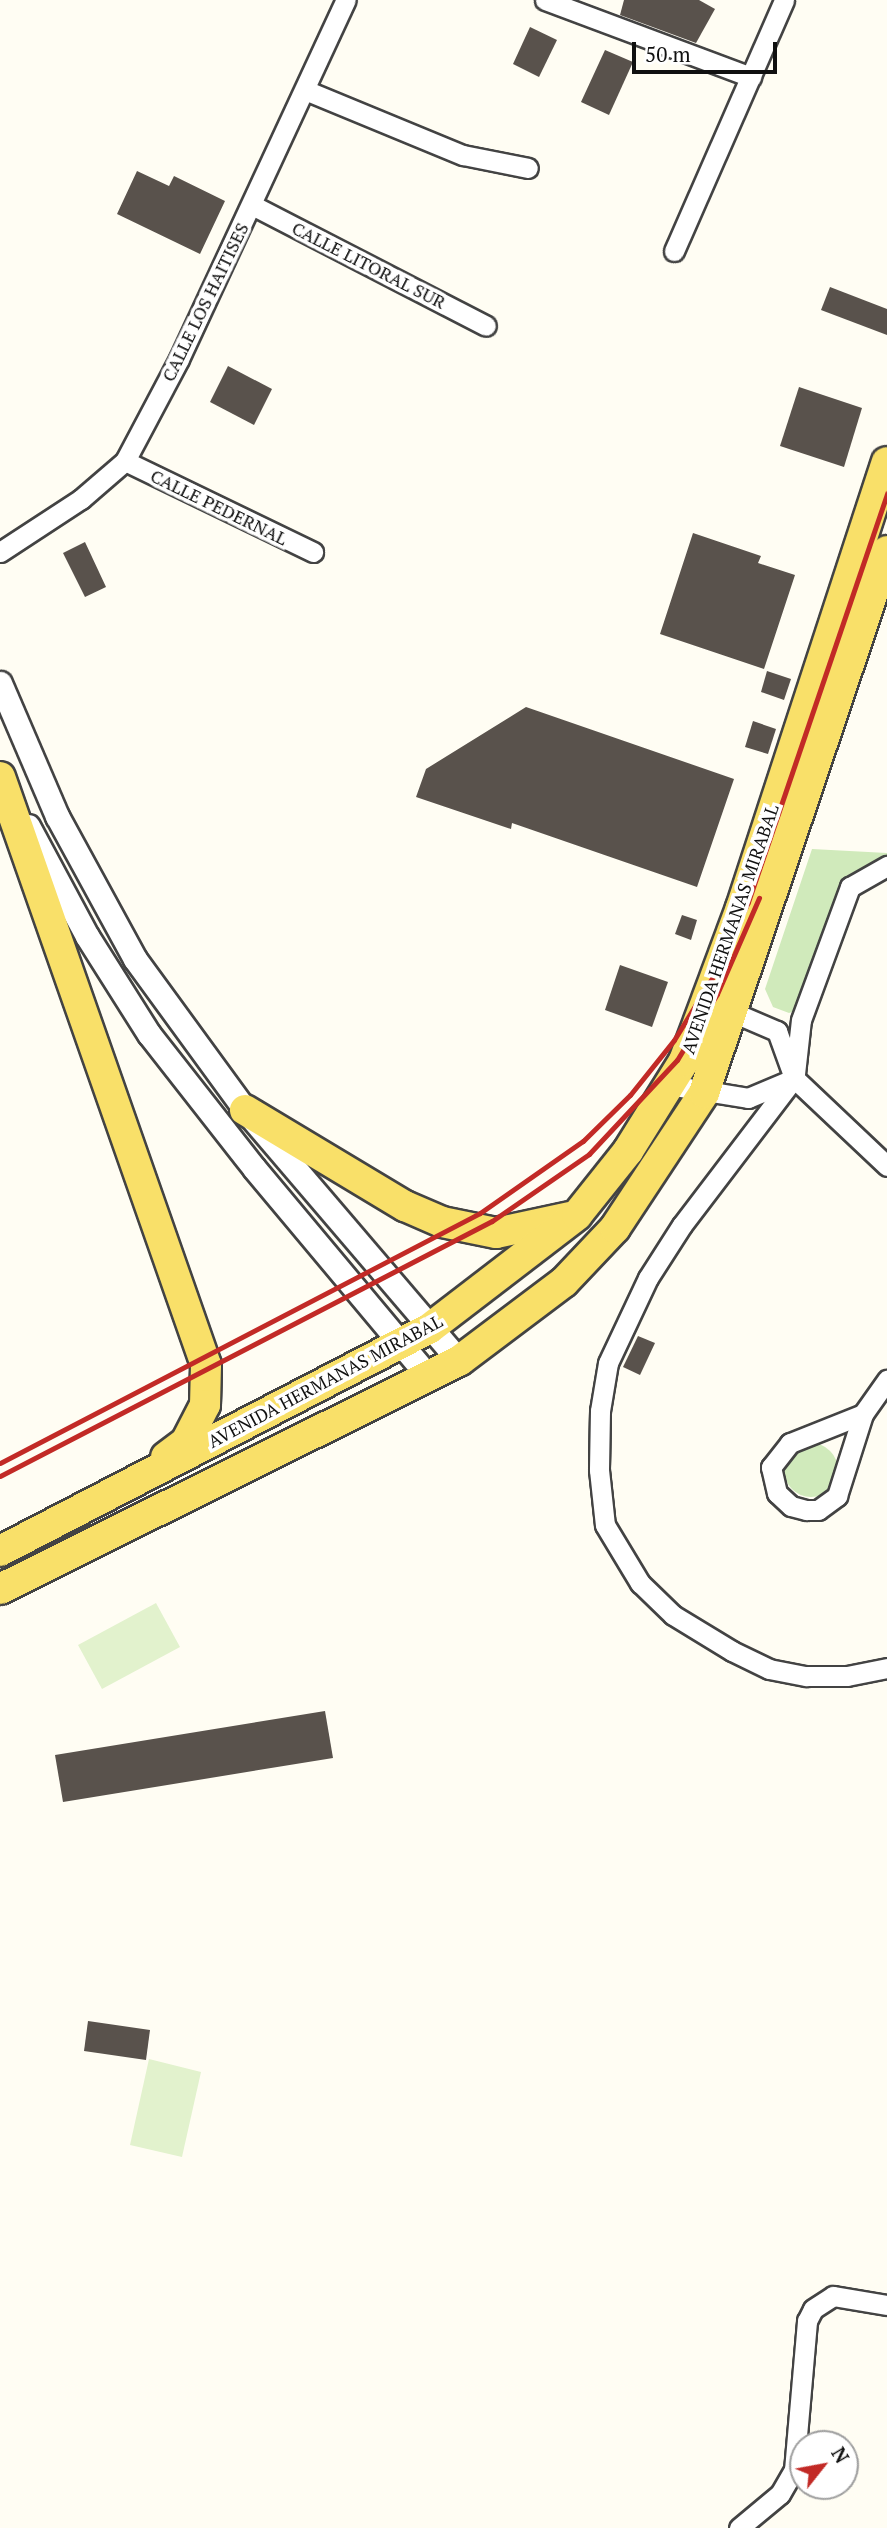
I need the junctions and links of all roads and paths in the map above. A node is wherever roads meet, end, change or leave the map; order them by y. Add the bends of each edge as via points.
1 (346, 0) edge
2 (545, 0) edge
3 (784, 0) edge
4 (751, 77) junction
5 (305, 90) junction
6 (528, 168) dead end
7 (252, 205) junction
8 (674, 251) dead end
9 (486, 326) dead end
10 (125, 461) junction
11 (887, 461) edge
12 (887, 551) edge
13 (0, 552) edge
14 (313, 552) dead end
15 (0, 683) edge
16 (0, 776) edge
17 (887, 866) edge
18 (717, 1007) junction
19 (794, 1078) junction
20 (669, 1085) junction
21 (704, 1093) junction
22 (245, 1110) junction
23 (887, 1166) edge
24 (577, 1215) junction
25 (430, 1328) junction
26 (401, 1343) junction
27 (459, 1361) junction
28 (428, 1376) junction
29 (887, 1381) edge
30 (863, 1414) junction
31 (127, 1486) junction
32 (0, 1551) edge
33 (0, 1589) edge
34 (887, 1668) edge
35 (887, 2305) edge
36 (739, 2528) edge

1 - 5 street, CALLE LOS HAITISES
2 - 4 street
3 - 4 street
4 - 8 street
5 - 6 street via 463,155
5 - 7 street, CALLE LOS HAITISES
7 - 9 street, CALLE LITORAL SUR
7 - 10 street, CALLE LOS HAITISES
10 - 13 street, CALLE LOS HAITISES via 81,499
10 - 14 street, CALLE PEDERNAL
11 - 18 main road, AVENIDA HERMANAS MIRABAL via 741,908
12 - 18 main road, AVENIDA HERMANAS MIRABAL
15 - 22 street via 29,756 95,891 142,969
16 - 26 street via 87,936 149,1034
16 - 31 main road via 206,1364 205,1405 186,1442
17 - 19 street via 850,887 801,1020
18 - 19 street via 777,1031
18 - 20 main road, AVENIDA HERMANAS MIRABAL
18 - 21 main road, AVENIDA HERMANAS MIRABAL
19 - 21 street via 748,1098
19 - 23 street
19 - 34 street via 682,1225 649,1278 608,1363 598,1470 605,1525 640,1583 673,1615 732,1651 769,1669 806,1676 847,1676
20 - 21 street
20 - 24 main road, AVENIDA HERMANAS MIRABAL via 628,1151
21 - 27 main road, AVENIDA HERMANAS MIRABAL via 615,1228 564,1282
22 - 24 main road via 405,1206 442,1222 496,1233
22 - 25 street
24 - 25 main road, AVENIDA HERMANAS MIRABAL
25 - 26 main road, AVENIDA HERMANAS MIRABAL
25 - 27 street
26 - 28 street
26 - 31 main road, AVENIDA HERMANAS MIRABAL
27 - 28 main road, AVENIDA HERMANAS MIRABAL
28 - 33 main road, AVENIDA HERMANAS MIRABAL
29 - 30 street
30 - 30 street via 790,1443 771,1467 777,1493 791,1506 806,1510 829,1505 844,1485
31 - 32 main road, AVENIDA HERMANAS MIRABAL
35 - 36 street via 834,2296 813,2309 807,2321 794,2470 780,2494

